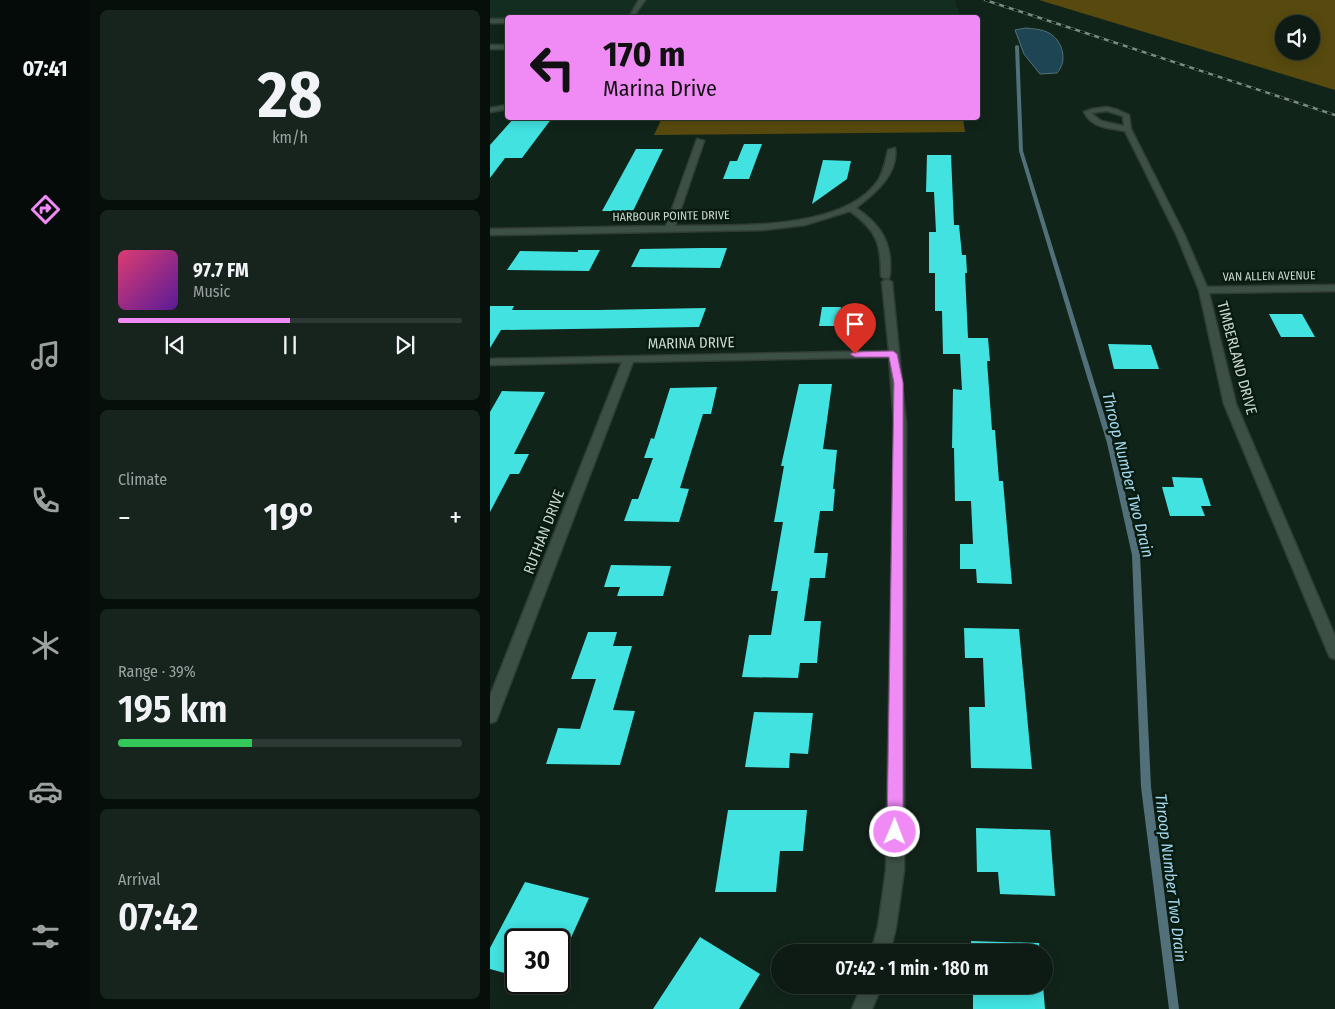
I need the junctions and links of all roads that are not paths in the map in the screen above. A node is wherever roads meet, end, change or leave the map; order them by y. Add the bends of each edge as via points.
1 (642, 0) edge
2 (632, 15) edge
3 (505, 20) edge
4 (490, 21) edge
5 (505, 47) edge
6 (490, 48) edge
7 (490, 102) edge
8 (505, 104) edge
9 (505, 106) edge
10 (490, 110) edge
11 (1128, 128) junction
12 (700, 141) dead end
13 (892, 150) dead end
14 (851, 208) junction
15 (670, 228) junction
16 (490, 232) edge
17 (1335, 288) edge
18 (1204, 290) junction
19 (893, 354) junction
20 (629, 359) junction
21 (490, 362) edge
22 (1335, 653) edge
23 (490, 716) edge
24 (882, 944) edge
25 (868, 994) edge
26 (862, 1009) edge

1 - 2 street
3 - 4 street
5 - 6 street
7 - 8 street
9 - 10 street
11 - 11 street, TIMBERLAND DRIVE via 1126,115 1114,110 1101,108 1087,112 1094,122
11 - 18 street, TIMBERLAND DRIVE
12 - 15 street
13 - 14 street via 886,177
14 - 15 street, HARBOUR POINTE DRIVE via 805,222 780,225
14 - 19 street via 876,228 883,240
15 - 16 street, HARBOUR POINTE DRIVE
17 - 18 street, VAN ALLEN AVENUE
18 - 22 street, TIMBERLAND DRIVE via 1230,404
19 - 20 street, MARINA DRIVE
19 - 24 street via 900,424 895,870
20 - 21 street, MARINA DRIVE
20 - 23 street, RUTHAN DRIVE
25 - 26 street

